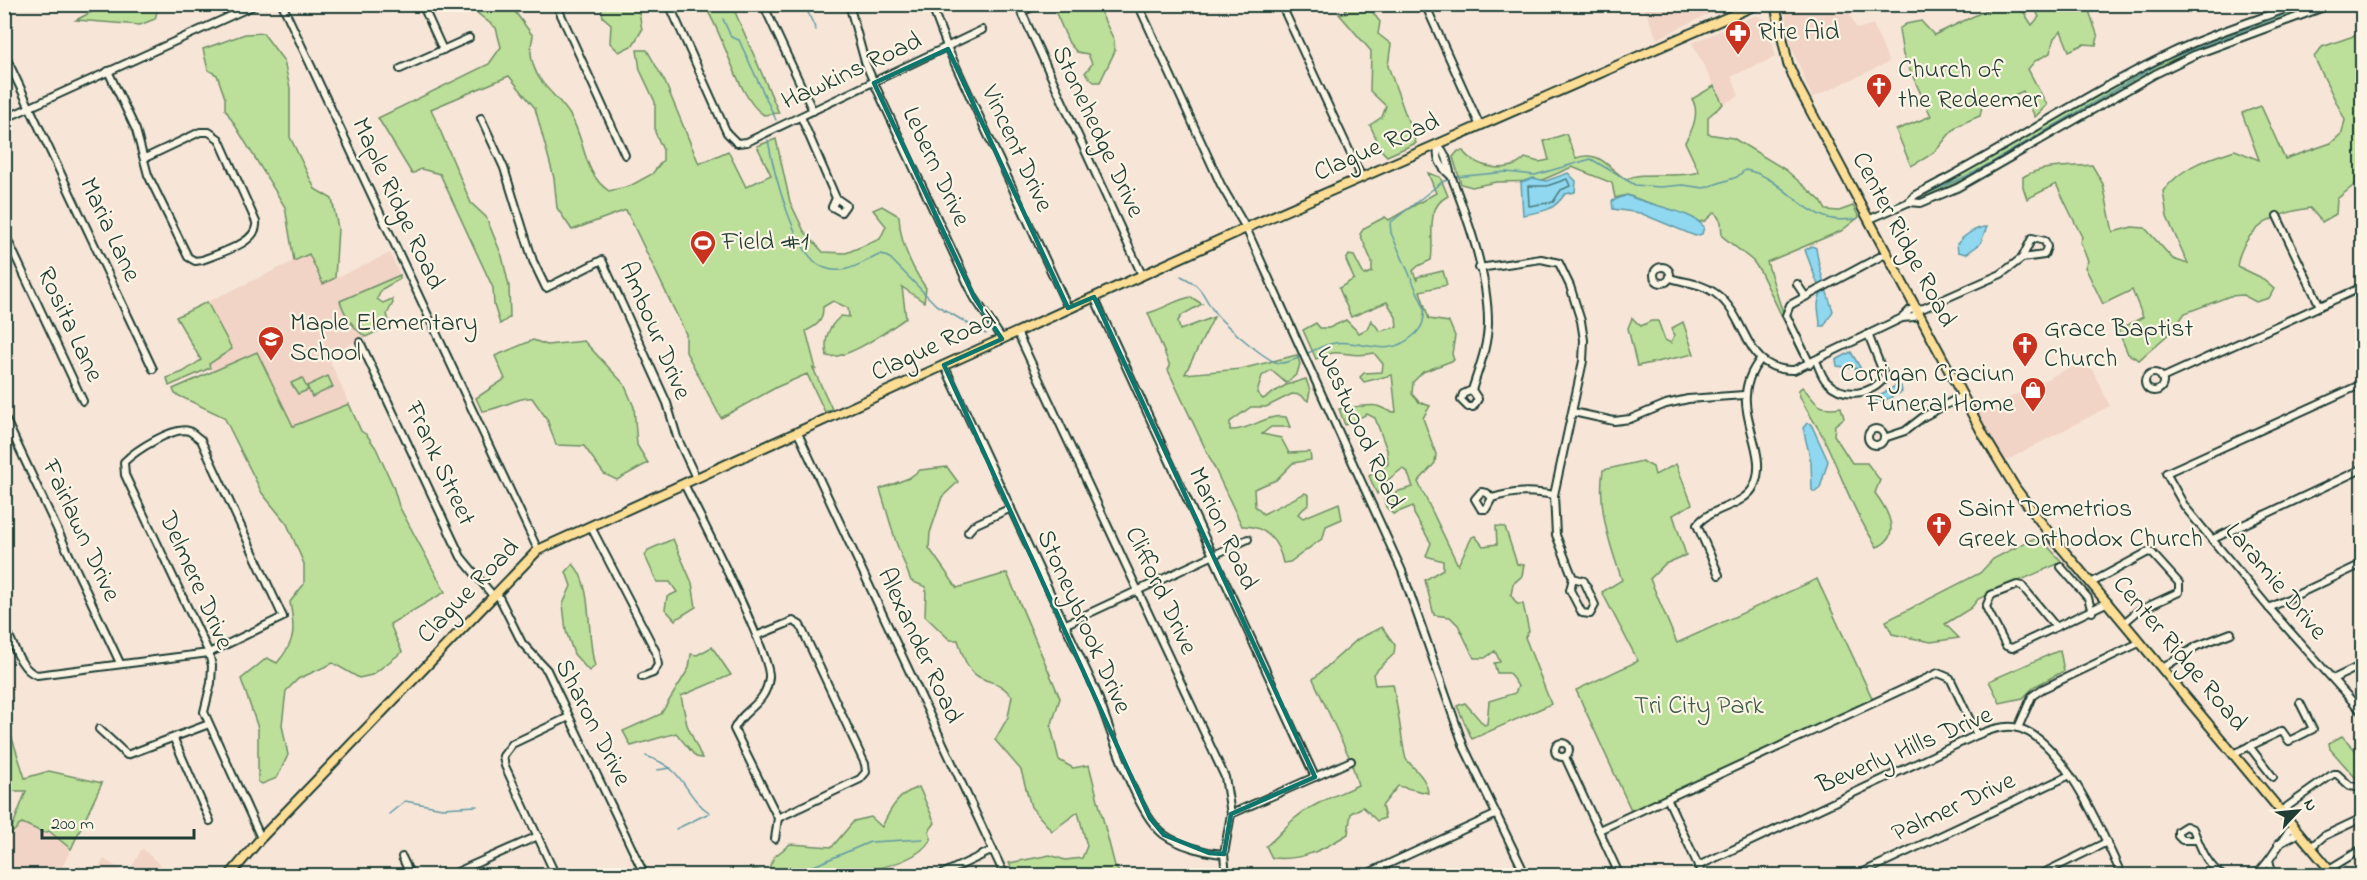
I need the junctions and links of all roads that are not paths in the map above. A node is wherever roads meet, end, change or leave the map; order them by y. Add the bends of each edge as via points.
1 (257, 4) edge
2 (282, 4) edge
3 (422, 4) edge
4 (556, 4) edge
5 (669, 4) edge
6 (763, 4) edge
7 (849, 4) edge
8 (931, 4) edge
9 (1018, 4) edge
10 (1040, 4) edge
11 (1138, 4) edge
12 (1281, 4) edge
13 (1425, 4) edge
14 (1758, 4) edge
15 (1775, 4) edge
16 (2300, 4) edge
17 (2332, 4) edge
18 (1021, 12) junction
19 (982, 30) dead end
20 (469, 38) dead end
21 (948, 49) junction
22 (443, 50) junction
23 (4, 53) edge
24 (400, 69) dead end
25 (108, 71) junction
26 (874, 83) junction
27 (31, 107) junction
28 (813, 111) junction
29 (801, 117) junction
30 (4, 118) edge
31 (481, 118) dead end
32 (1480, 126) junction
33 (1438, 145) junction
34 (625, 154) dead end
35 (145, 158) junction
36 (1362, 178) junction
37 (836, 198) dead end
38 (1909, 202) junction
39 (2277, 216) dead end
40 (1870, 219) junction
41 (1246, 228) junction
42 (4, 232) edge
43 (1887, 253) junction
44 (2022, 258) dead end
45 (1479, 268) junction
46 (1142, 275) junction
47 (1670, 278) dead end
48 (1797, 284) dead end
49 (2362, 287) edge
50 (1805, 296) junction
51 (1094, 297) junction
52 (2320, 306) junction
53 (1068, 308) junction
54 (1918, 311) junction
55 (1017, 332) junction
56 (1868, 334) junction
57 (1002, 339) junction
58 (360, 342) dead end
59 (1760, 360) junction
60 (1813, 363) junction
61 (944, 365) junction
62 (153, 369) dead end
63 (2162, 378) dead end
64 (2362, 384) edge
65 (1472, 390) dead end
66 (1744, 395) junction
67 (1962, 396) junction
68 (83, 401) dead end
69 (1573, 412) junction
70 (4, 416) edge
71 (798, 433) junction
72 (1884, 438) dead end
73 (2362, 469) edge
74 (696, 478) junction
75 (684, 484) junction
76 (1554, 495) junction
77 (1492, 498) dead end
78 (1011, 508) junction
79 (591, 527) junction
80 (968, 532) dead end
81 (1248, 539) dead end
82 (2213, 539) junction
83 (538, 550) junction
84 (1213, 557) junction
85 (2362, 564) edge
86 (2061, 567) dead end
87 (1719, 575) dead end
88 (1573, 578) junction
89 (2091, 583) junction
90 (1138, 590) junction
91 (496, 595) junction
92 (2108, 602) junction
93 (2270, 608) junction
94 (2092, 612) junction
95 (2125, 622) junction
96 (4, 624) edge
97 (1065, 625) junction
98 (2056, 627) junction
99 (2231, 633) dead end
100 (756, 636) junction
101 (2141, 642) junction
102 (209, 652) junction
103 (120, 663) junction
104 (2362, 665) edge
105 (2163, 668) junction
106 (642, 677) dead end
107 (2333, 679) junction
108 (2300, 703) dead end
109 (2362, 712) edge
110 (569, 717) junction
111 (209, 724) junction
112 (2018, 728) junction
113 (99, 729) dead end
114 (1977, 735) junction
115 (174, 740) junction
116 (2249, 746) junction
117 (2235, 753) junction
118 (1565, 757) dead end
119 (1351, 761) dead end
120 (2070, 775) junction
121 (1315, 777) junction
122 (2273, 777) dead end
123 (2362, 788) edge
124 (1668, 800) junction
125 (2281, 811) junction
126 (1231, 814) junction
127 (1497, 814) junction
128 (778, 818) junction
129 (2362, 818) edge
130 (210, 821) dead end
131 (2296, 829) junction
132 (1599, 831) junction
133 (538, 836) junction
134 (261, 838) junction
135 (775, 839) dead end
136 (2195, 840) dead end
137 (2107, 843) junction
138 (2311, 847) junction
139 (2362, 849) edge
140 (993, 850) junction
141 (1224, 854) junction
142 (402, 857) dead end
143 (2269, 860) junction
144 (1698, 866) junction
145 (2332, 872) edge
146 (229, 876) edge
147 (411, 876) edge
148 (448, 876) edge
149 (555, 876) edge
150 (645, 876) edge
151 (938, 876) edge
152 (1005, 876) edge
153 (1226, 876) edge
154 (1362, 876) edge
155 (1526, 876) edge
156 (1620, 876) edge
157 (1703, 876) edge
158 (1855, 876) edge
159 (2037, 876) edge
160 (2122, 876) edge
161 (2223, 876) edge
162 (2256, 876) edge
163 (2273, 876) edge

1 - 25 street
2 - 83 street, Maple Ridge Road
3 - 22 street
4 - 34 street
5 - 29 street, Hawkins Road via 727,133 737,143
6 - 28 street
7 - 26 street, Lebern Drive
8 - 21 street, Vincent Drive
9 - 18 street, Stonehedge Drive
10 - 18 street
11 - 41 street, Westwood Road via 1221,185
12 - 36 street
13 - 32 street
14 - 32 main road, Clague Road
15 - 40 main road, Center Ridge Road via 1797,87
16 - 38 street via 2209,36 2159,59 1915,195
17 - 38 street via 2180,62 1957,188 1921,203
18 - 46 street, Stonehedge Drive
19 - 21 street, Hawkins Road
20 - 22 street
21 - 26 street, Hawkins Road
21 - 53 street, Vincent Drive
22 - 24 street
23 - 27 street, Maria Lane
25 - 27 street
25 - 35 street
26 - 28 street, Hawkins Road
26 - 57 street, Lebern Drive via 974,297
27 - 30 street
27 - 62 street, Maria Lane
28 - 29 street, Hawkins Road
29 - 37 street
31 - 74 street, Ambour Drive via 504,168 533,261 546,288 602,260 667,403 676,437
32 - 33 main road, Clague Road
33 - 36 main road, Clague Road
33 - 45 street via 1449,161 1467,214
35 - 35 street via 148,175 188,257 202,260 252,237 256,222 219,139 209,132 200,132
36 - 41 main road, Clague Road
38 - 40 street
39 - 52 street
40 - 43 main road, Center Ridge Road
41 - 46 main road, Clague Road
41 - 127 street, Westwood Road via 1402,571 1464,747
42 - 68 street, Rosita Lane
43 - 50 street
43 - 54 main road, Center Ridge Road
44 - 54 street via 2001,274
45 - 65 street via 1488,322
45 - 69 street via 1542,259 1564,269 1584,340
46 - 51 main road, Clague Road
47 - 59 street via 1704,286 1725,302
48 - 50 street
49 - 52 street
50 - 60 street via 1793,301 1786,315
51 - 53 main road, Clague Road
51 - 84 street, Marion Road
52 - 63 street
53 - 55 main road, Clague Road
54 - 56 street via 1910,310
54 - 67 main road, Center Ridge Road
55 - 57 main road, Clague Road
55 - 90 street, Clifford Drive
56 - 60 street
56 - 60 street via 1886,377 1872,388 1857,394 1844,391 1826,382
57 - 61 main road, Clague Road
58 - 91 street, Frank Street via 461,557
59 - 60 street via 1781,370
59 - 66 street via 1749,376
61 - 71 main road, Clague Road
61 - 78 street, Stoneybrook Drive
64 - 82 street, Laramie Drive via 2166,473 2185,507
66 - 69 street via 1688,399 1614,421
66 - 87 street via 1757,464 1754,487 1696,525
67 - 72 street via 1905,431
67 - 89 main road, Center Ridge Road via 2016,489
69 - 76 street
70 - 103 street, Fairlawn Drive
71 - 74 main road, Clague Road
71 - 140 street, Alexander Road
73 - 82 street
74 - 75 main road, Clague Road
75 - 79 main road, Clague Road
75 - 100 street
76 - 77 street via 1531,491
76 - 88 street via 1556,535
78 - 80 street via 974,525
78 - 97 street, Stoneybrook Drive
79 - 83 main road, Clague Road
79 - 106 street via 656,652 658,665 653,673
81 - 84 street
82 - 93 street, Laramie Drive
83 - 91 main road, Clague Road
84 - 90 street
84 - 121 street, Marion Road
85 - 93 street
86 - 94 street via 2088,598
88 - 88 street via 1570,590 1579,609 1590,614 1595,605 1584,581
89 - 92 main road, Center Ridge Road
89 - 95 street via 2148,552 2179,583 2179,592 2138,611
90 - 97 street
90 - 126 street, Clifford Drive via 1225,777
91 - 110 street, Sharon Drive via 522,643 547,670
91 - 134 main road, Clague Road
92 - 94 street
92 - 95 main road, Center Ridge Road
93 - 107 street, Laramie Drive
94 - 98 street
95 - 101 main road, Center Ridge Road
96 - 103 street via 29,673
97 - 141 street, Stoneybrook Drive via 1116,748 1154,825 1164,835 1209,853
98 - 98 street via 2012,648 2006,646 1986,607 1988,600 2022,586
99 - 105 street via 2197,646
100 - 128 street via 769,675 766,690 734,729
100 - 128 street via 793,621 800,625 866,772 860,779
101 - 105 main road, Center Ridge Road
101 - 112 street, Beverly Hills Drive via 2042,689 2032,696
102 - 102 street, Delmere Drive via 125,475 124,462 134,452 178,430 190,431 201,440 283,617
102 - 103 street
102 - 111 street, Delmere Drive via 211,683 204,712
104 - 107 street
105 - 117 main road, Center Ridge Road
107 - 109 street, Laramie Drive
108 - 116 street via 2313,729 2289,741 2282,731
110 - 133 street via 512,744 503,756
110 - 150 street, Sharon Drive
111 - 115 street
111 - 134 street, Delmere Drive
112 - 114 street, Beverly Hills Drive via 1997,728
112 - 120 street via 2036,736
113 - 115 street via 127,756
114 - 124 street via 1950,678 1934,675
114 - 144 street, Beverly Hills Drive
115 - 130 street
116 - 117 street
116 - 122 street
117 - 125 main road, Center Ridge Road
118 - 132 street
119 - 121 street
120 - 137 street
120 - 158 street, Palmer Drive
121 - 126 street
123 - 125 street via 2350,786 2333,774
124 - 132 street
124 - 144 street
125 - 131 main road, Center Ridge Road
126 - 141 street, Clifford Drive
127 - 154 street
127 - 155 street, Westwood Road
128 - 135 street
129 - 138 street via 2324,836
131 - 138 main road, Center Ridge Road
131 - 143 street via 2290,829
132 - 156 street
133 - 148 street
133 - 149 street
134 - 146 main road, Clague Road
136 - 161 street via 2209,863
137 - 159 street
137 - 160 street
138 - 145 main road, Center Ridge Road
139 - 145 street
140 - 151 street
140 - 152 street, Alexander Road
141 - 153 street, Clifford Drive
142 - 147 street
143 - 162 street
143 - 163 street
144 - 157 street

